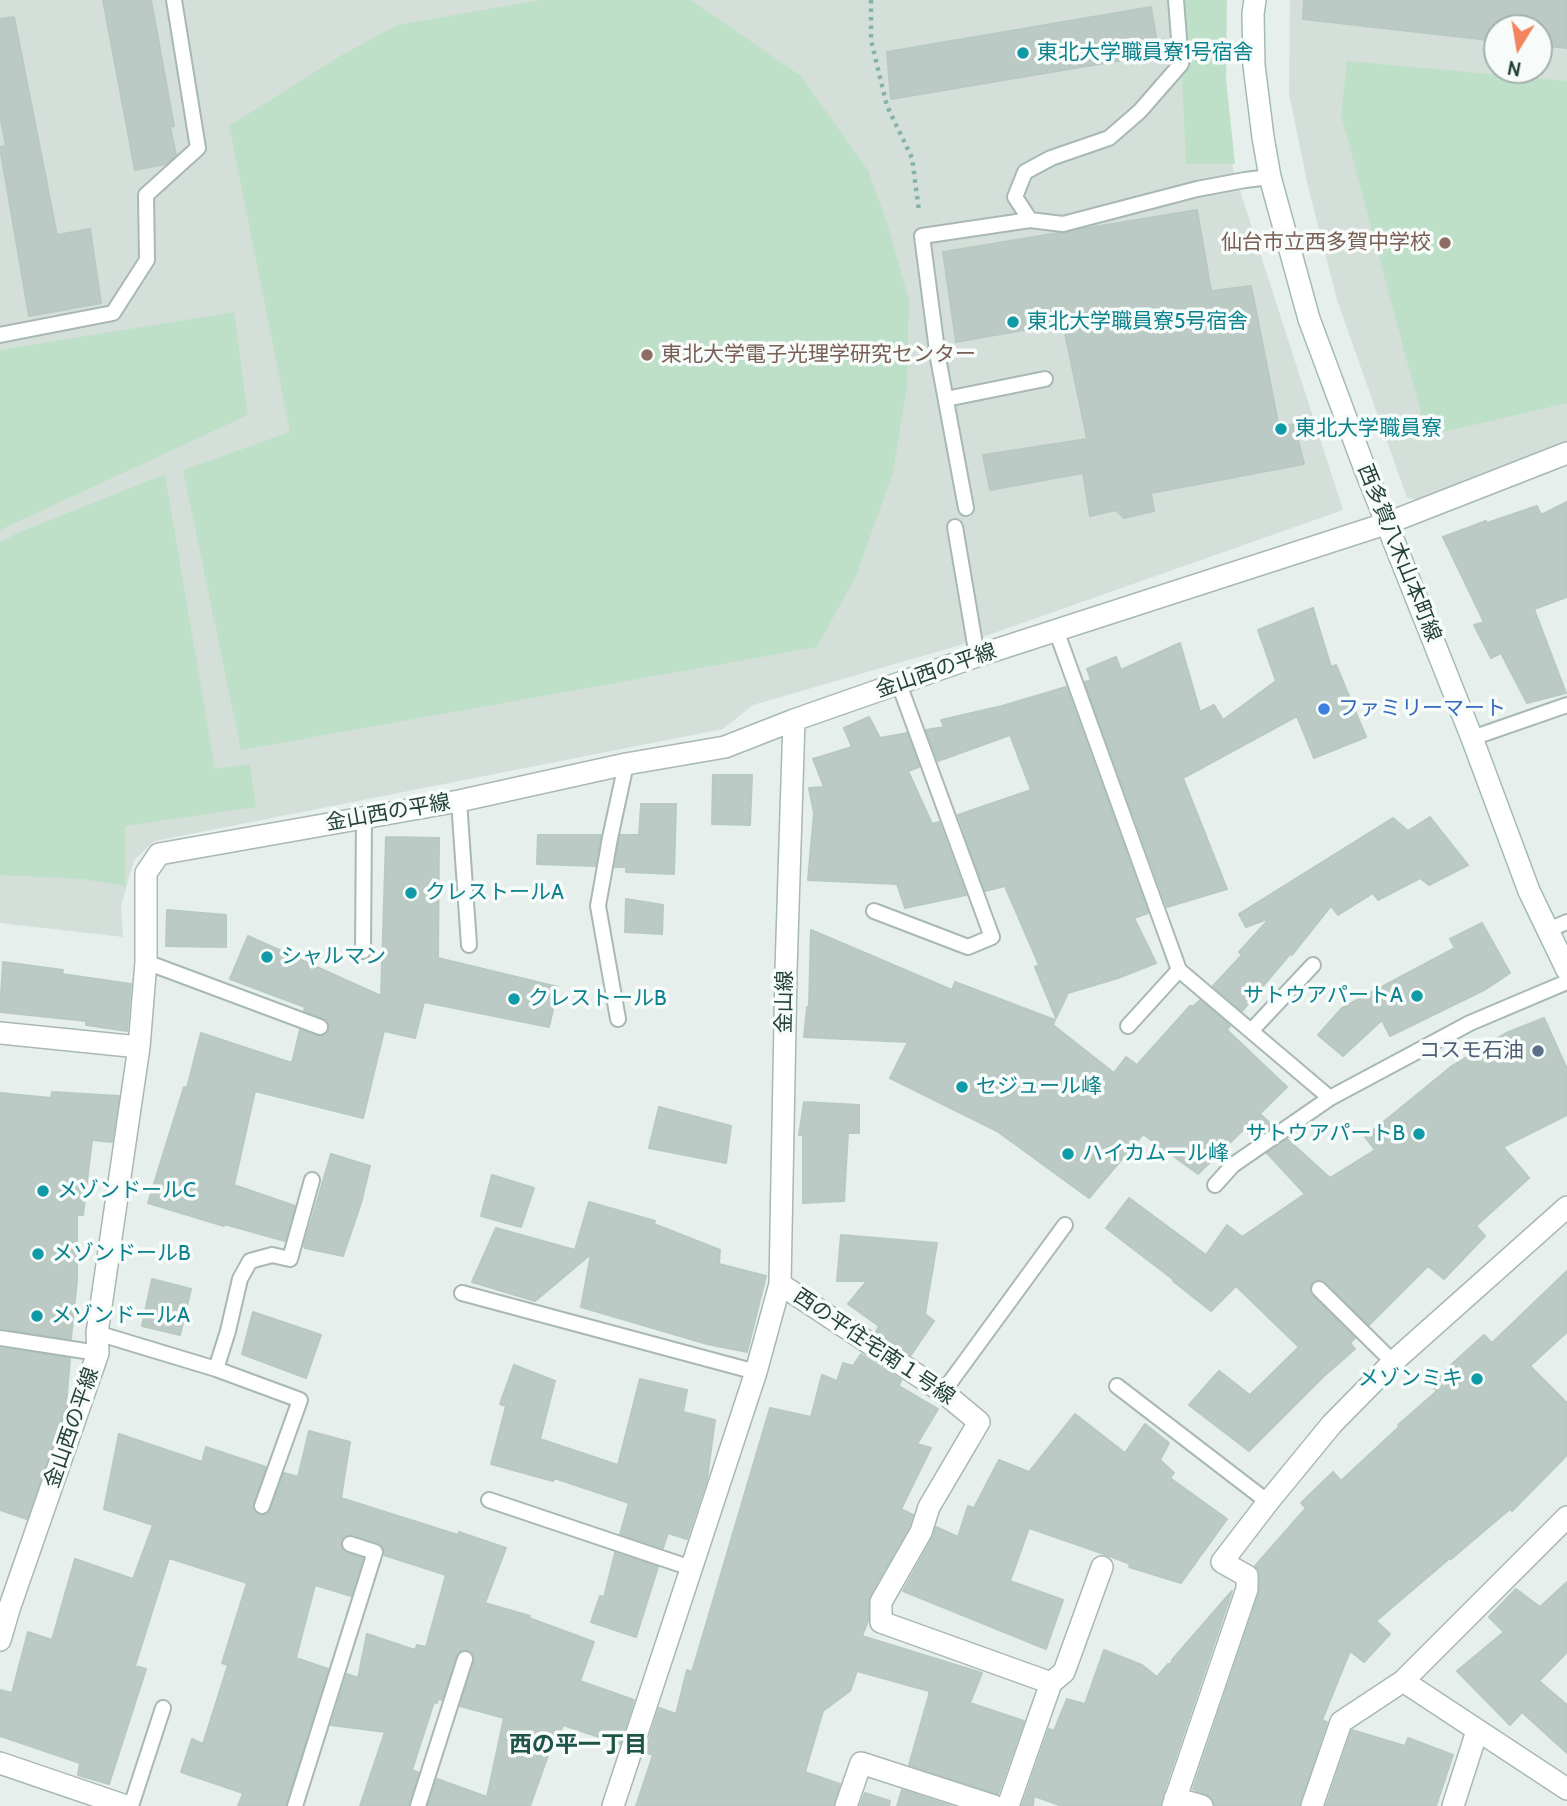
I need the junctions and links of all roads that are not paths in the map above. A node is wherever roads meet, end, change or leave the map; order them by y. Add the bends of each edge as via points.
1 (174, 0) edge
2 (1176, 0) edge
3 (1255, 0) edge
4 (1270, 177) junction
5 (1030, 220) junction
6 (0, 335) edge
7 (1045, 379) dead end
8 (946, 399) junction
9 (1567, 453) edge
10 (966, 508) dead end
11 (1388, 523) junction
12 (955, 527) dead end
13 (1056, 630) junction
14 (978, 656) junction
15 (899, 684) junction
16 (1567, 705) edge
17 (794, 720) junction
18 (1472, 738) junction
19 (626, 764) junction
20 (459, 801) junction
21 (364, 818) junction
22 (874, 912) dead end
23 (1558, 926) edge
24 (469, 946) dead end
25 (363, 951) dead end
26 (146, 962) junction
27 (1313, 965) dead end
28 (1179, 970) junction
29 (1567, 970) edge
30 (1567, 982) edge
31 (618, 1018) dead end
32 (1128, 1026) dead end
33 (320, 1027) dead end
34 (1251, 1031) junction
35 (0, 1033) edge
36 (139, 1047) junction
37 (1330, 1098) junction
38 (312, 1180) dead end
39 (1215, 1185) dead end
40 (1567, 1208) edge
41 (1065, 1226) dead end
42 (780, 1284) junction
43 (1319, 1289) dead end
44 (462, 1293) dead end
45 (0, 1338) edge
46 (97, 1343) junction
47 (1393, 1362) junction
48 (216, 1369) junction
49 (756, 1372) junction
50 (1117, 1386) dead end
51 (943, 1392) junction
52 (489, 1500) dead end
53 (1268, 1502) junction
54 (262, 1506) dead end
55 (1567, 1517) edge
56 (350, 1544) dead end
57 (1102, 1567) dead end
58 (691, 1568) junction
59 (4, 1609) edge
60 (0, 1640) edge
61 (465, 1659) dead end
62 (1403, 1681) junction
63 (1051, 1683) junction
64 (163, 1708) dead end
65 (1477, 1731) junction
66 (0, 1763) edge
67 (1567, 1789) edge
68 (79, 1798) edge
69 (1174, 1802) edge
70 (985, 1805) edge
71 (125, 1806) edge
72 (131, 1806) edge
73 (295, 1806) edge
74 (418, 1806) edge
75 (613, 1806) edge
76 (846, 1806) edge
77 (1008, 1806) edge
78 (1202, 1806) edge
79 (1312, 1806) edge
80 (1454, 1806) edge

1 - 6 lane via 198,148 146,195 147,260 113,313
2 - 5 lane via 1181,64 1109,138 1025,172 1015,197
3 - 4 street, 西多賀八木山本町線 via 1254,65
4 - 5 lane via 1197,189 1063,224
4 - 11 street, 西多賀八木山本町線 via 1309,319
5 - 8 lane via 922,236
7 - 8 lane
8 - 10 lane
9 - 11 street, 金山西の平線
11 - 13 street, 金山西の平線
11 - 18 street, 西多賀八木山本町線
12 - 14 lane
13 - 14 street, 金山西の平線
13 - 28 lane
14 - 15 street, 金山西の平線
15 - 17 street, 金山西の平線
15 - 22 lane via 992,937 968,947
16 - 18 lane
17 - 19 street, 金山西の平線 via 725,747
17 - 42 street, 金山線
18 - 23 street, 西多賀八木山本町線 via 1529,891
19 - 20 street, 金山西の平線
19 - 31 lane via 598,906
20 - 21 street, 金山西の平線
20 - 24 lane
21 - 25 lane
21 - 26 street, 金山西の平線 via 159,854 146,873
23 - 29 street, 西多賀八木山本町線
26 - 33 lane
26 - 36 street, 金山西の平線
27 - 34 lane
28 - 32 lane
28 - 34 lane
30 - 37 lane via 1470,1023
34 - 37 lane
35 - 36 street
36 - 46 street, 金山西の平線
37 - 39 lane via 1233,1165
38 - 48 lane via 290,1259 272,1255 250,1261 240,1279
40 - 47 street
41 - 51 lane
42 - 49 street, 西の平住宅南１号線
42 - 51 street, 西の平住宅南１号線
43 - 47 lane
44 - 49 lane
45 - 46 lane
46 - 48 lane
46 - 59 street, 金山西の平線
47 - 53 street via 1332,1424
48 - 54 lane via 300,1400
49 - 58 street, 西の平住宅南１号線
50 - 53 lane
51 - 63 street, 西の平住宅南１号線 via 979,1422 881,1602 881,1622
52 - 58 lane
53 - 69 street via 1222,1562 1247,1576 1247,1589
55 - 62 street
56 - 73 lane via 375,1552
57 - 63 street via 1064,1672
58 - 75 street, 西の平住宅南１号線
59 - 60 street, 金山西の平線
61 - 74 lane
62 - 65 street
62 - 79 street via 1341,1722
63 - 77 street
64 - 72 lane
65 - 67 street
65 - 80 street
66 - 68 street
68 - 71 street
69 - 78 street
70 - 76 street via 861,1763

